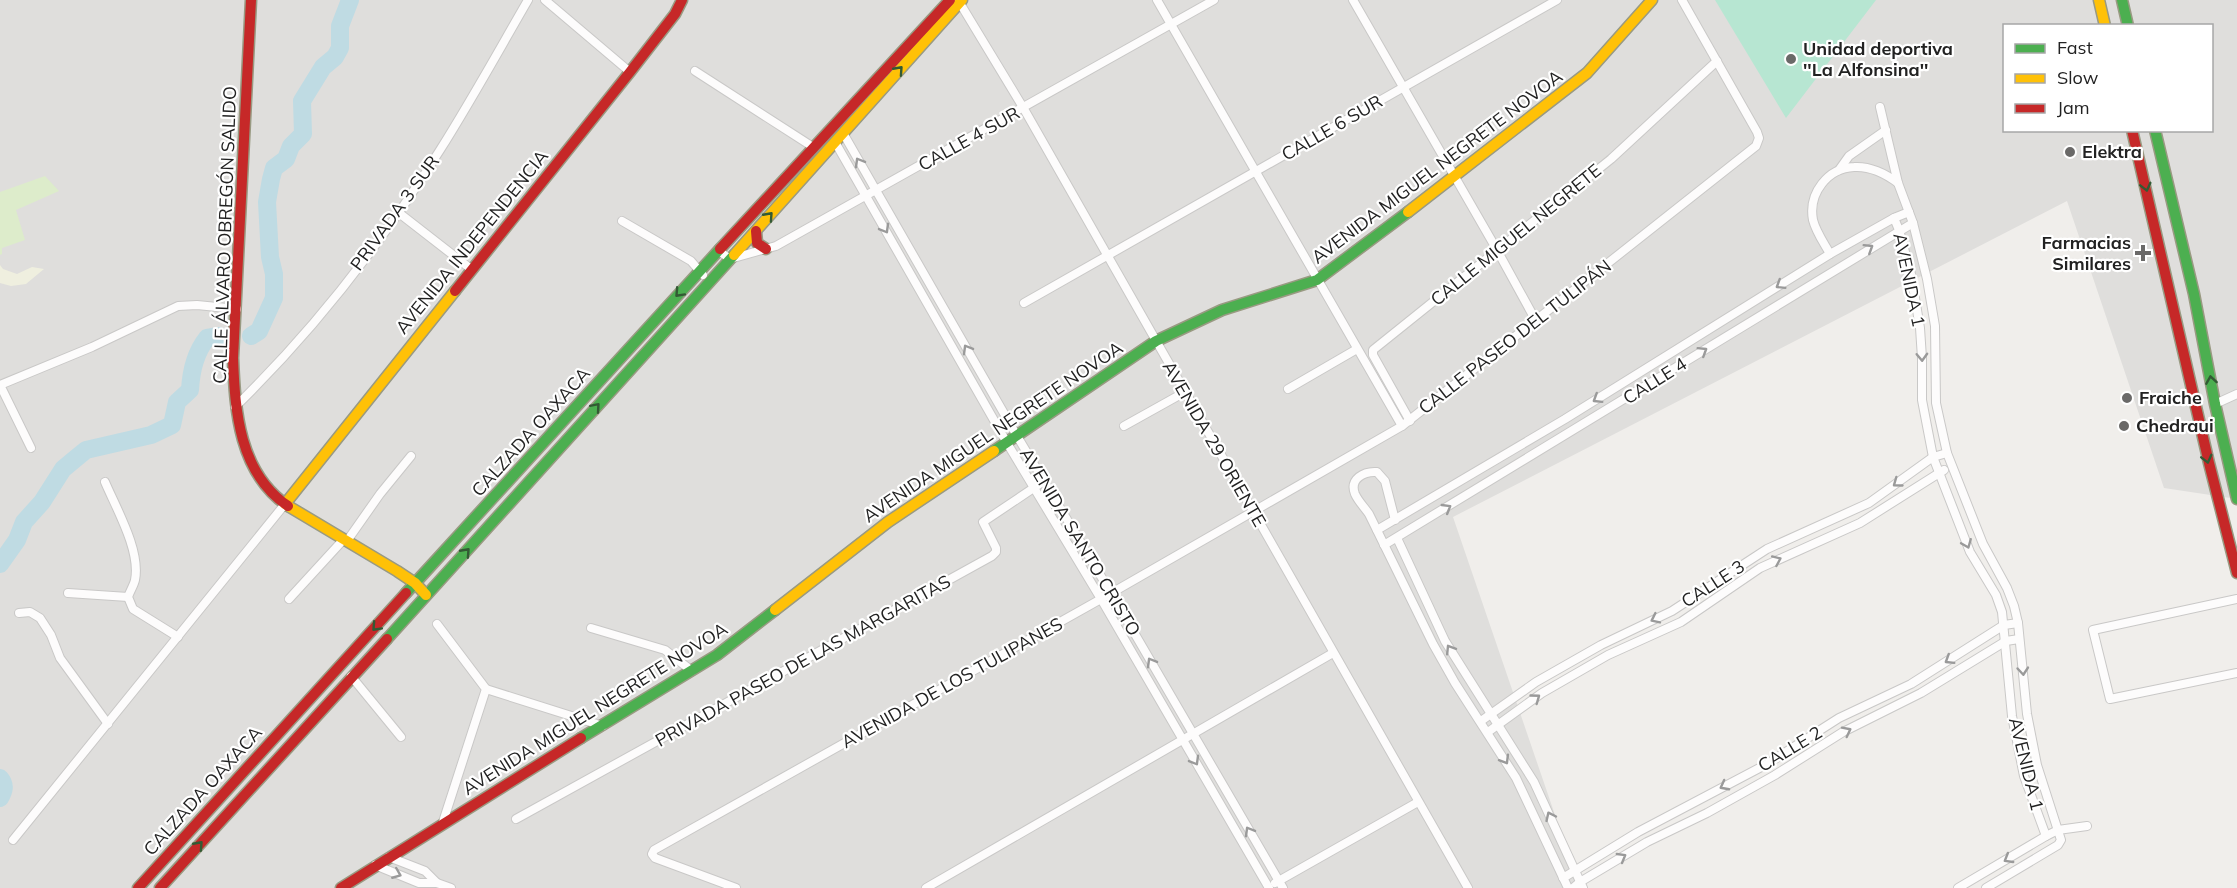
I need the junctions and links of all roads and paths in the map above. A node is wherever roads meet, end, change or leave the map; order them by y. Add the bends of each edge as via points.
1 (251, 0) edge
2 (528, 0) edge
3 (545, 0) edge
4 (682, 0) edge
5 (1157, 0) edge
6 (1214, 0) edge
7 (1353, 0) edge
8 (1557, 0) edge
9 (1652, 0) edge
10 (1682, 0) edge
11 (2099, 0) edge
12 (2122, 0) edge
13 (953, 1) edge
14 (1171, 24) junction
15 (2105, 24) edge
16 (2128, 24) edge
17 (1717, 61) junction
18 (695, 70) dead end
19 (630, 72) junction
20 (1403, 87) junction
21 (1880, 107) dead end
22 (1024, 109) junction
23 (1886, 130) junction
24 (2132, 132) edge
25 (2155, 132) edge
26 (843, 133) junction
27 (835, 142) junction
28 (813, 147) junction
29 (1839, 170) junction
30 (1256, 172) junction
31 (1455, 176) junction
32 (1898, 183) junction
33 (876, 190) junction
34 (866, 195) junction
35 (1909, 212) junction
36 (399, 213) junction
37 (1894, 218) junction
38 (622, 221) dead end
39 (1913, 224) junction
40 (1899, 230) junction
41 (756, 231) junction
42 (766, 249) junction
43 (1497, 250) junction
44 (719, 251) junction
45 (1830, 254) junction
46 (1107, 255) junction
47 (730, 259) junction
48 (471, 269) junction
49 (700, 271) junction
50 (923, 273) junction
51 (914, 279) junction
52 (1317, 279) junction
53 (708, 283) junction
54 (1024, 303) dead end
55 (237, 309) junction
56 (1536, 321) junction
57 (1156, 341) junction
58 (1678, 348) junction
59 (1358, 349) junction
60 (1686, 362) junction
61 (982, 375) junction
62 (972, 381) junction
63 (1288, 389) dead end
64 (1185, 392) junction
65 (2237, 394) edge
66 (2215, 404) junction
67 (235, 407) junction
68 (1410, 421) junction
69 (1124, 426) dead end
70 (1402, 426) junction
71 (1012, 439) junction
72 (31, 448) dead end
73 (1947, 453) junction
74 (411, 456) dead end
75 (1933, 457) junction
76 (1951, 468) junction
77 (1939, 471) junction
78 (1044, 481) junction
79 (105, 482) dead end
80 (1033, 487) junction
81 (2237, 499) edge
82 (285, 504) junction
83 (1252, 511) junction
84 (1395, 520) junction
85 (1377, 530) junction
86 (1397, 538) junction
87 (345, 540) junction
88 (1384, 545) junction
89 (2237, 573) edge
90 (415, 583) junction
91 (1701, 592) junction
92 (68, 593) dead end
93 (1111, 593) junction
94 (426, 595) junction
95 (128, 597) junction
96 (289, 599) dead end
97 (1101, 599) junction
98 (2237, 599) edge
99 (1709, 602) junction
100 (18, 613) dead end
101 (2018, 623) junction
102 (437, 624) dead end
103 (2004, 625) junction
104 (591, 628) dead end
105 (178, 637) junction
106 (2019, 639) junction
107 (2006, 641) junction
108 (1333, 653) junction
109 (692, 671) junction
110 (2237, 673) edge
111 (351, 676) junction
112 (329, 678) junction
113 (340, 688) junction
114 (486, 689) junction
115 (1491, 712) junction
116 (1481, 721) junction
117 (108, 724) junction
118 (1499, 724) junction
119 (603, 726) junction
120 (1488, 732) junction
121 (1192, 733) junction
122 (401, 737) dead end
123 (1182, 739) junction
124 (1767, 764) junction
125 (1775, 776) junction
126 (1418, 802) junction
127 (516, 819) dead end
128 (441, 825) junction
129 (2087, 826) dead end
130 (2058, 830) junction
131 (2046, 836) junction
132 (13, 840) dead end
133 (389, 857) junction
134 (375, 865) junction
135 (1575, 871) junction
136 (1563, 878) junction
137 (437, 883) junction
138 (1281, 885) edge
139 (1579, 886) edge
140 (138, 888) edge
141 (160, 888) edge
142 (341, 888) edge
143 (451, 888) edge
144 (735, 888) edge
145 (926, 888) edge
146 (1268, 888) edge
147 (1468, 888) edge
148 (1568, 888) edge
149 (1958, 888) edge
150 (1986, 888) edge

1 - 55 main road, CALLE ÁLVARO OBREGÓN SALIDO
2 - 36 street, PRIVADA 3 SUR via 441,150
3 - 19 street
4 - 19 main road, AVENIDA INDEPENDENCIA
5 - 14 street
6 - 14 street, CALLE 4 SUR
7 - 20 street
8 - 20 street, CALLE 6 SUR
9 - 31 main road, AVENIDA MIGUEL NEGRETE NOVOA via 1587,73
10 - 17 street
11 - 15 main road
12 - 16 main road
13 - 22 street, AVENIDA 29 ORIENTE
26 -> 13 main road, CALZADA OAXACA
13 - 28 main road, CALZADA OAXACA
14 - 22 street, CALLE 4 SUR
14 - 30 street
17 - 43 street, CALLE MIGUEL NEGRETE via 1611,159
17 - 56 street, CALLE PASEO DEL TULIPÁN via 1760,138 1756,146
18 - 28 street
19 - 48 main road, AVENIDA INDEPENDENCIA
20 - 30 street, CALLE 6 SUR
20 - 31 street
21 - 23 street
22 - 33 street, CALLE 4 SUR
22 - 46 street, AVENIDA 29 ORIENTE
23 - 29 street via 1849,156
23 - 32 street
24 -> 89 main road via 2203,444
66 -> 25 main road via 2194,294
26 - 27 main road, CALZADA OAXACA
33 -> 26 street, AVENIDA SANTO CRISTO
27 - 34 street, AVENIDA SANTO CRISTO
41 -> 27 main road, CALZADA OAXACA
28 - 44 main road, CALZADA OAXACA
29 - 32 street via 1855,166 1872,169
29 - 45 street via 1820,185 1813,208 1818,231
30 - 46 street, CALLE 6 SUR
30 - 52 street
31 - 43 street
31 - 52 main road, AVENIDA MIGUEL NEGRETE NOVOA
32 - 35 street
33 - 34 street, CALLE 4 SUR
33 - 50 street, AVENIDA SANTO CRISTO
34 - 42 street, CALLE 4 SUR
34 -> 51 street, AVENIDA SANTO CRISTO
35 - 37 street, AVENIDA 1
35 - 39 street, AVENIDA 1
36 - 48 street
36 - 67 street, PRIVADA 3 SUR via 303,336
37 - 40 street, AVENIDA 1
37 - 45 street, CALLE 4
38 - 49 street via 691,261
39 - 40 street, CALLE 4
39 - 73 street, AVENIDA 1 via 1935,326 1936,403
60 -> 40 street, CALLE 4
40 -> 75 street, AVENIDA 1 via 1920,328 1922,400
41 - 42 main road via 757,243
41 - 47 main road, CALZADA OAXACA
42 - 47 street, CALLE 4 SUR
43 - 56 street
43 - 68 street, CALLE MIGUEL NEGRETE via 1373,350 1372,355
44 - 47 street
44 - 49 main road, CALZADA OAXACA
45 -> 58 street, CALLE 4
46 - 54 street, CALLE 6 SUR
46 - 57 street, AVENIDA 29 ORIENTE
47 - 53 main road, CALZADA OAXACA
48 - 82 main road, AVENIDA INDEPENDENCIA
49 - 53 street
49 -> 90 main road, CALZADA OAXACA
50 - 51 street
61 -> 50 street, AVENIDA SANTO CRISTO
51 - 62 street, AVENIDA SANTO CRISTO
52 - 57 main road, AVENIDA MIGUEL NEGRETE NOVOA via 1222,310
52 - 59 street
94 -> 53 main road, CALZADA OAXACA
55 - 67 main road, CALLE ÁLVARO OBREGÓN SALIDO
55 - 72 street via 178,306 0,385
56 - 68 street, CALLE PASEO DEL TULIPÁN
57 - 64 street, AVENIDA 29 ORIENTE
57 - 71 main road, AVENIDA MIGUEL NEGRETE NOVOA
58 - 60 street
58 -> 84 street, CALLE 4
59 - 63 street
59 - 70 street
86 -> 60 street, CALLE 4
61 - 62 street
61 - 71 street, AVENIDA SANTO CRISTO
62 - 71 street, AVENIDA SANTO CRISTO
64 - 69 street
64 - 83 street, AVENIDA 29 ORIENTE
65 - 66 street
66 - 81 main road
67 - 82 main road, CALLE ÁLVARO OBREGÓN SALIDO via 255,473
68 - 70 street, CALLE PASEO DEL TULIPÁN
70 - 83 street, CALLE PASEO DEL TULIPÁN
71 - 78 street, AVENIDA SANTO CRISTO
71 - 80 street, AVENIDA SANTO CRISTO
71 - 109 main road, AVENIDA MIGUEL NEGRETE NOVOA via 888,522 717,656
73 - 75 street, CALLE 3
73 - 76 street, AVENIDA 1
74 - 87 street
75 - 77 street, AVENIDA 1
75 -> 91 street, CALLE 3 via 1869,503 1767,549
76 - 77 street, CALLE 3
76 - 101 street, AVENIDA 1 via 1986,552 2007,588
99 -> 77 street, CALLE 3 via 1760,568 1860,523
77 -> 103 street, AVENIDA 1 via 1970,552 1996,595
78 - 80 street, PRIVADA PASEO DE LAS MARGARITAS
78 - 93 street, AVENIDA SANTO CRISTO
79 - 95 street via 133,555 135,579
80 - 97 street, AVENIDA SANTO CRISTO
80 - 127 street, PRIVADA PASEO DE LAS MARGARITAS via 983,522 996,548 992,556
82 - 87 main road, CALLE ÁLVARO OBREGÓN SALIDO
82 - 105 street
83 - 93 street, AVENIDA DE LOS TULIPANES
83 - 108 street, AVENIDA 29 ORIENTE
84 - 85 street, CALLE 4
84 - 85 street via 1385,481 1377,472 1362,474 1353,486 1355,495
85 - 88 street
86 - 88 street, CALLE 4
115 -> 86 street via 1444,641
87 - 90 main road, CALLE ÁLVARO OBREGÓN SALIDO
87 - 96 street
88 - 116 street via 1433,645
90 - 94 main road, CALLE ÁLVARO OBREGÓN SALIDO
90 -> 112 main road, CALZADA OAXACA
91 - 99 street
91 -> 115 street, CALLE 3 via 1545,677
92 - 95 street
93 - 97 street, AVENIDA DE LOS TULIPANES
121 -> 93 street, AVENIDA SANTO CRISTO
94 - 111 main road, CALZADA OAXACA
95 - 105 street via 133,609
97 - 123 street, AVENIDA SANTO CRISTO
97 - 144 street, AVENIDA DE LOS TULIPANES via 652,854
98 - 110 street via 2092,630 2110,699
118 -> 99 street, CALLE 3 via 1552,687 1608,655 1681,622
100 - 117 street via 30,612 40,618 60,658
101 - 103 street, CALLE 2
101 - 106 street, AVENIDA 1
102 - 114 street
103 - 107 street, AVENIDA 1
103 -> 124 street, CALLE 2 via 1911,684 1839,718
104 - 109 street via 665,650
105 - 117 street
106 - 107 street, CALLE 2
106 -> 130 street, AVENIDA 1 via 2037,765
125 -> 107 street, CALLE 2 via 1843,732 1921,693
107 - 131 street, AVENIDA 1 via 2012,716 2022,766
108 - 121 street
108 - 126 street, AVENIDA 29 ORIENTE
109 - 119 main road, AVENIDA MIGUEL NEGRETE NOVOA
111 - 113 main road, CALZADA OAXACA
111 - 122 street
112 - 113 main road
112 - 140 main road, CALZADA OAXACA
141 -> 113 main road, CALZADA OAXACA
114 - 119 street
114 - 128 street
115 - 116 street, CALLE 3
115 - 118 street
116 - 120 street
117 - 132 street
118 - 120 street, CALLE 3
135 -> 118 street via 1534,782
119 - 128 main road, AVENIDA MIGUEL NEGRETE NOVOA
120 -> 136 street via 1516,777
121 - 123 street
138 -> 121 street, AVENIDA SANTO CRISTO
123 - 145 street
123 -> 146 street, AVENIDA SANTO CRISTO
124 - 125 street
124 -> 135 street, CALLE 2 via 1638,832
139 -> 125 street, CALLE 2 via 1647,842
126 - 138 street
126 - 147 street, AVENIDA 29 ORIENTE
128 - 133 main road, AVENIDA MIGUEL NEGRETE NOVOA
129 - 130 street
130 - 131 street
130 - 150 street via 2058,845
131 -> 149 street
133 - 134 main road, AVENIDA MIGUEL NEGRETE NOVOA
133 - 137 street via 424,871
134 -> 137 street via 419,883
134 - 142 main road, AVENIDA MIGUEL NEGRETE NOVOA
135 - 136 street, CALLE 2
135 - 139 street
136 - 148 street
137 - 143 street
138 - 146 street

